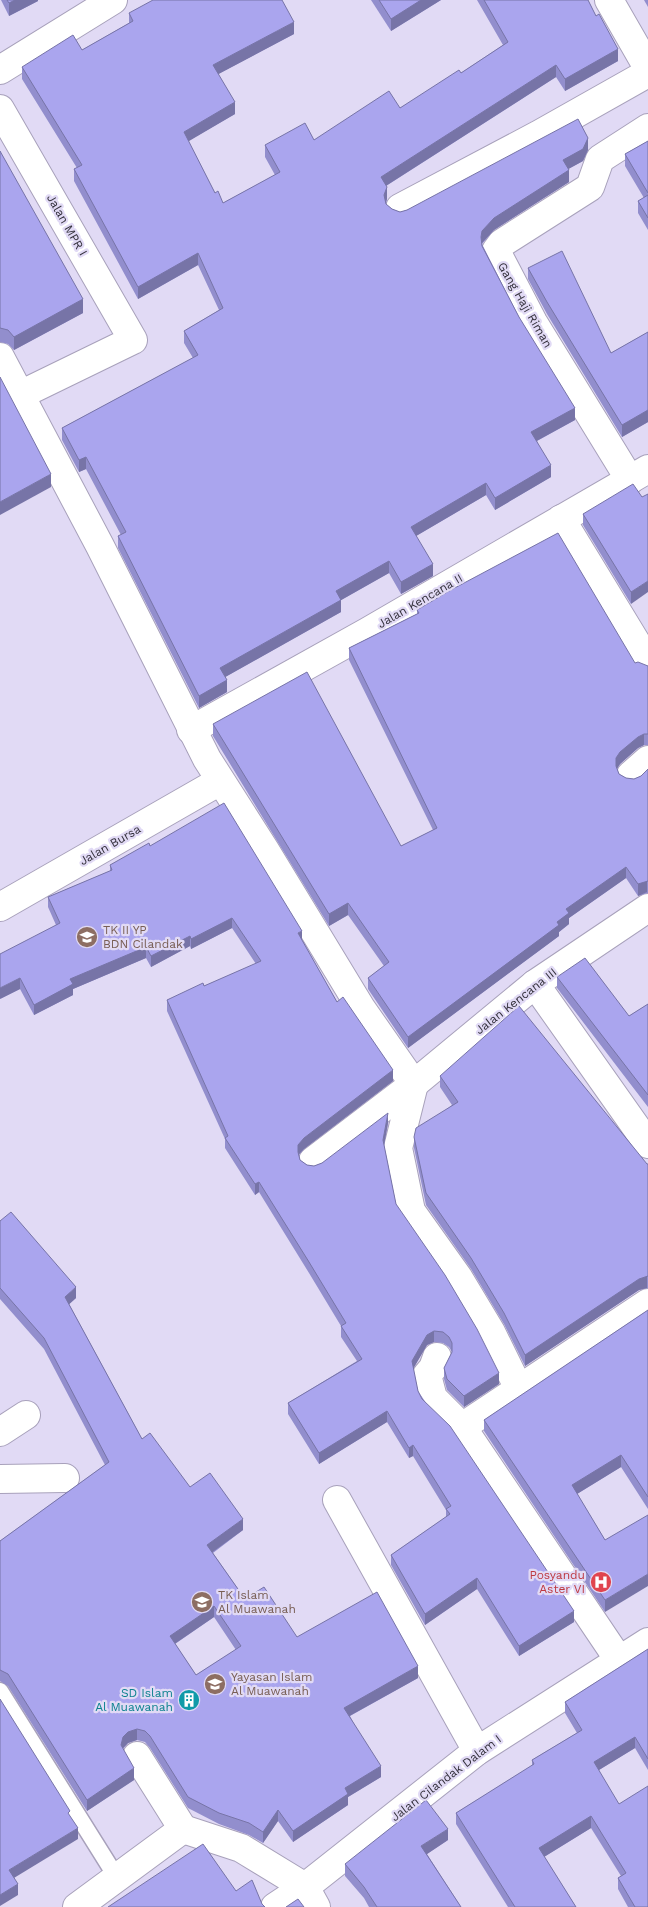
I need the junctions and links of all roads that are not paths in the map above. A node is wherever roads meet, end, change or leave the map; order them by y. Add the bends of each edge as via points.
1 (113, 0) edge
2 (609, 0) edge
3 (648, 68) edge
4 (0, 70) edge
5 (648, 73) edge
6 (0, 109) edge
7 (648, 128) edge
8 (400, 208) dead end
9 (0, 357) edge
10 (20, 395) junction
11 (639, 475) edge
12 (561, 520) junction
13 (648, 662) edge
14 (191, 730) junction
15 (220, 781) junction
16 (0, 907) edge
17 (648, 908) edge
18 (534, 984) junction
19 (414, 1084) junction
20 (648, 1144) edge
21 (313, 1161) dead end
22 (648, 1303) edge
23 (437, 1357) dead end
24 (519, 1389) junction
25 (26, 1415) dead end
26 (462, 1427) junction
27 (0, 1432) edge
28 (65, 1478) dead end
29 (0, 1479) edge
30 (337, 1500) dead end
31 (647, 1644) edge
32 (619, 1660) junction
33 (0, 1691) edge
34 (477, 1751) junction
35 (138, 1756) dead end
36 (183, 1829) junction
37 (117, 1878) junction
38 (310, 1897) edge
39 (88, 1904) edge
40 (275, 1907) edge

1 - 4 street
2 - 3 street
5 - 8 street
6 - 10 street, Jalan MPR I via 133,340
7 - 11 street, Gang Haji Riman via 600,159 590,187 502,243 496,251 533,322
9 - 10 street
10 - 14 street via 100,546
11 - 12 street, Jalan Kencana II
12 - 13 street
12 - 14 street, Jalan Kencana II
14 - 15 street
15 - 16 street, Jalan Bursa
15 - 19 street via 361,1008
17 - 18 street, Jalan Kencana III
18 - 19 street, Jalan Kencana III
18 - 20 street
19 - 21 street, Jalan Kencana III
19 - 24 street via 398,1148 411,1211 458,1277 491,1332
22 - 24 street
23 - 26 street via 427,1375 430,1391 437,1403
24 - 26 street
25 - 27 street
26 - 32 street
28 - 29 street
30 - 34 street
31 - 32 street, Jalan Cilandak Dalam I
32 - 34 street, Jalan Cilandak Dalam I
33 - 37 lane
34 - 38 street, Jalan Cilandak Dalam I
35 - 36 street
36 - 37 street
36 - 38 street via 241,1848
37 - 39 street
38 - 40 street, Jalan Cilandak Dalam I

